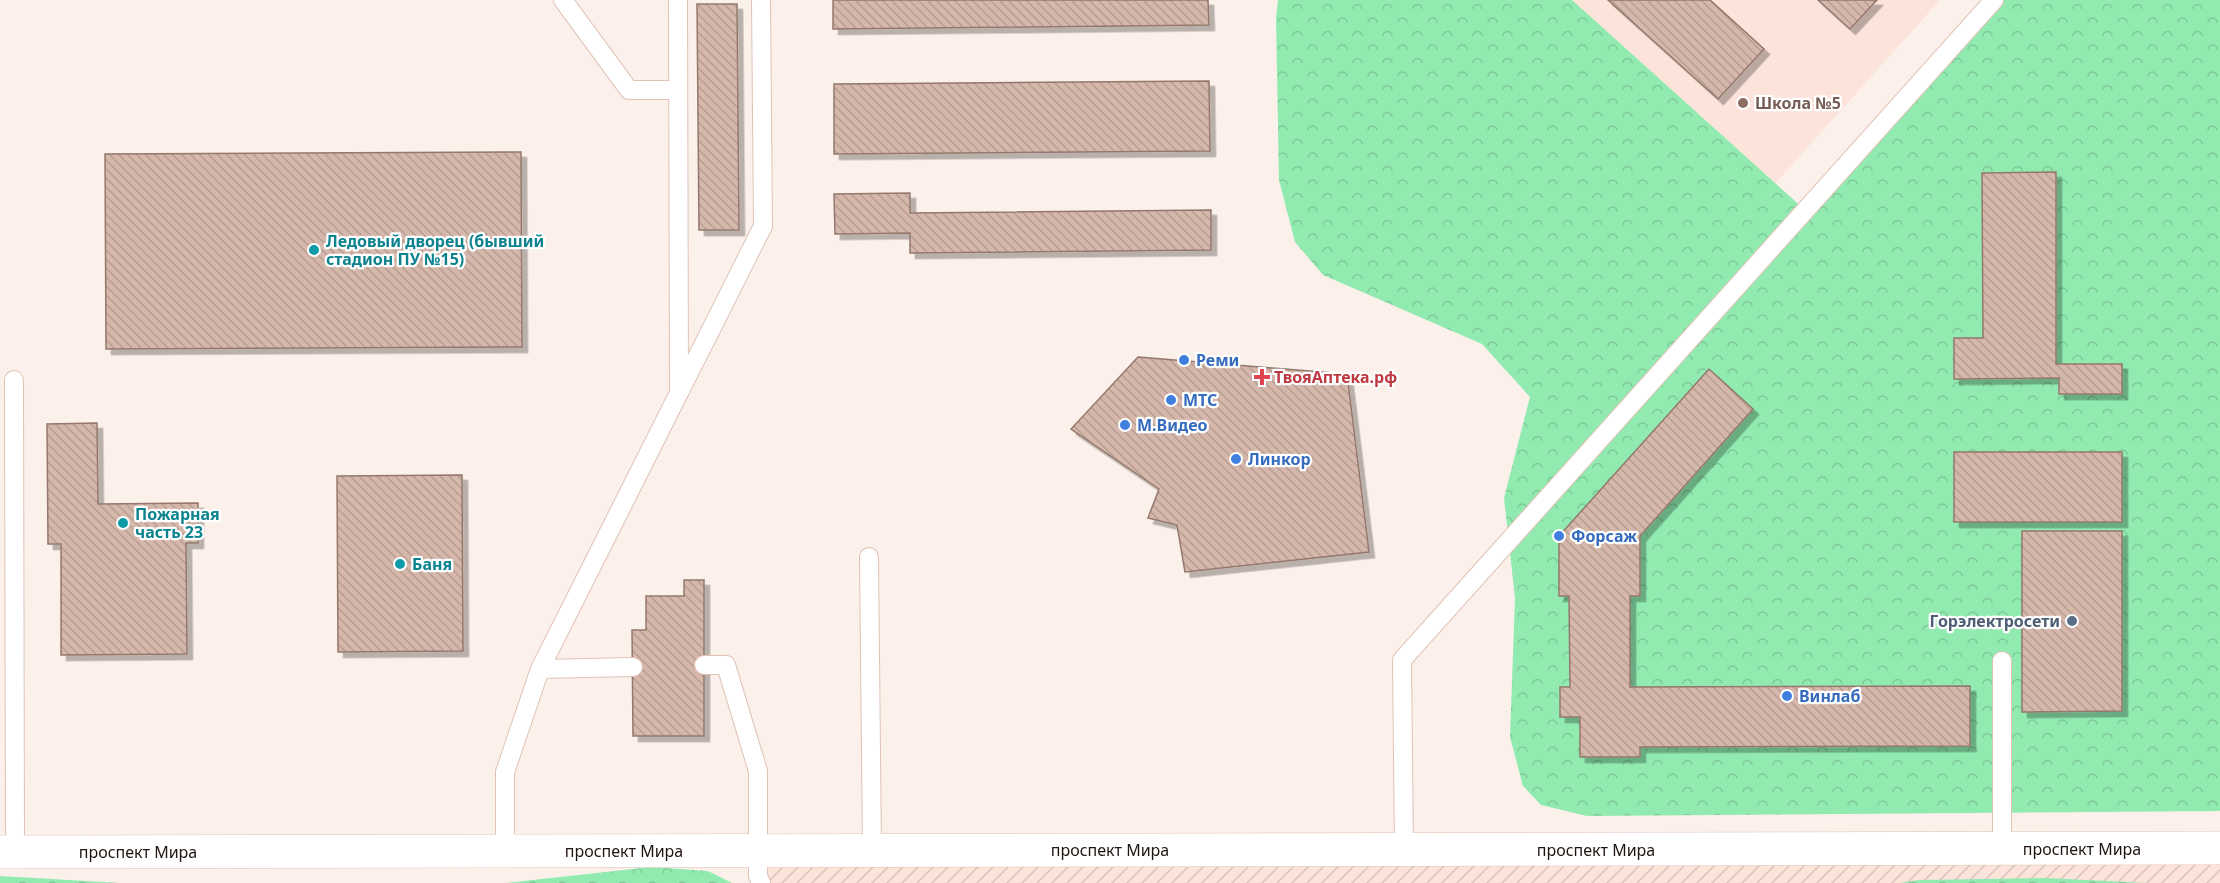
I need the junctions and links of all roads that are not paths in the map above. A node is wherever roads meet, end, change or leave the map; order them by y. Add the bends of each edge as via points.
1 (563, 0) edge
2 (678, 0) edge
3 (761, 0) edge
4 (1994, 0) edge
5 (678, 90) junction
6 (14, 380) dead end
7 (679, 394) junction
8 (869, 557) dead end
9 (2002, 661) dead end
10 (704, 666) dead end
11 (633, 667) dead end
12 (540, 669) junction
13 (2220, 848) edge
14 (2002, 849) junction
15 (1404, 850) junction
16 (505, 851) junction
17 (758, 851) junction
18 (872, 851) junction
19 (8, 852) edge
20 (761, 883) edge

1 - 5 lane via 629,90
2 - 5 lane
3 - 7 lane via 763,226
4 - 15 lane via 1402,660
5 - 7 lane
6 - 19 lane
7 - 12 lane
8 - 18 lane
9 - 14 lane
10 - 17 lane via 726,665 758,771
11 - 12 lane
12 - 16 lane via 505,772
13 - 14 street, проспект Мира
14 - 15 street, проспект Мира
15 - 18 street, проспект Мира
16 - 17 street, проспект Мира
16 - 19 street, проспект Мира
17 - 18 street, проспект Мира
17 - 20 lane

